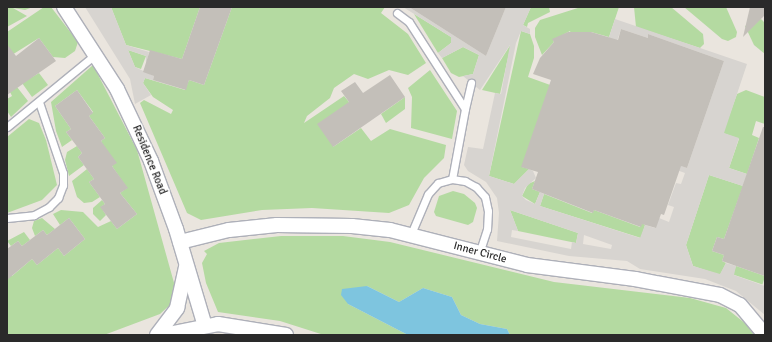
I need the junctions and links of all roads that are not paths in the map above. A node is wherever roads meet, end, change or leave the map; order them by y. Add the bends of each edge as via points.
1 (64, 7) edge
2 (397, 13) dead end
3 (96, 54) junction
4 (471, 83) dead end
5 (39, 102) junction
6 (465, 109) junction
7 (7, 127) edge
8 (452, 179) junction
9 (7, 218) edge
10 (411, 234) junction
11 (180, 242) junction
12 (479, 254) junction
13 (186, 263) junction
14 (205, 326) junction
15 (157, 335) edge
16 (163, 335) edge
17 (286, 335) edge
18 (765, 335) edge

1 - 3 street, Residence Road
2 - 6 lane via 409,22
3 - 5 lane
3 - 11 street, Residence Road via 151,161
4 - 6 lane
5 - 7 lane
5 - 9 lane via 63,173 63,185 58,198 49,207 34,214
6 - 8 lane
8 - 10 lane via 438,183 428,194
8 - 12 lane via 476,187 485,197 488,211 487,229
10 - 11 street, Inner Circle via 352,226 277,225 229,230
10 - 12 street, Inner Circle
11 - 13 street, Residence Road
12 - 18 street, Inner Circle via 527,265 635,279 720,295 740,305
13 - 14 street, Residence Road
13 - 15 street via 177,308
14 - 16 street
14 - 17 street via 233,326

